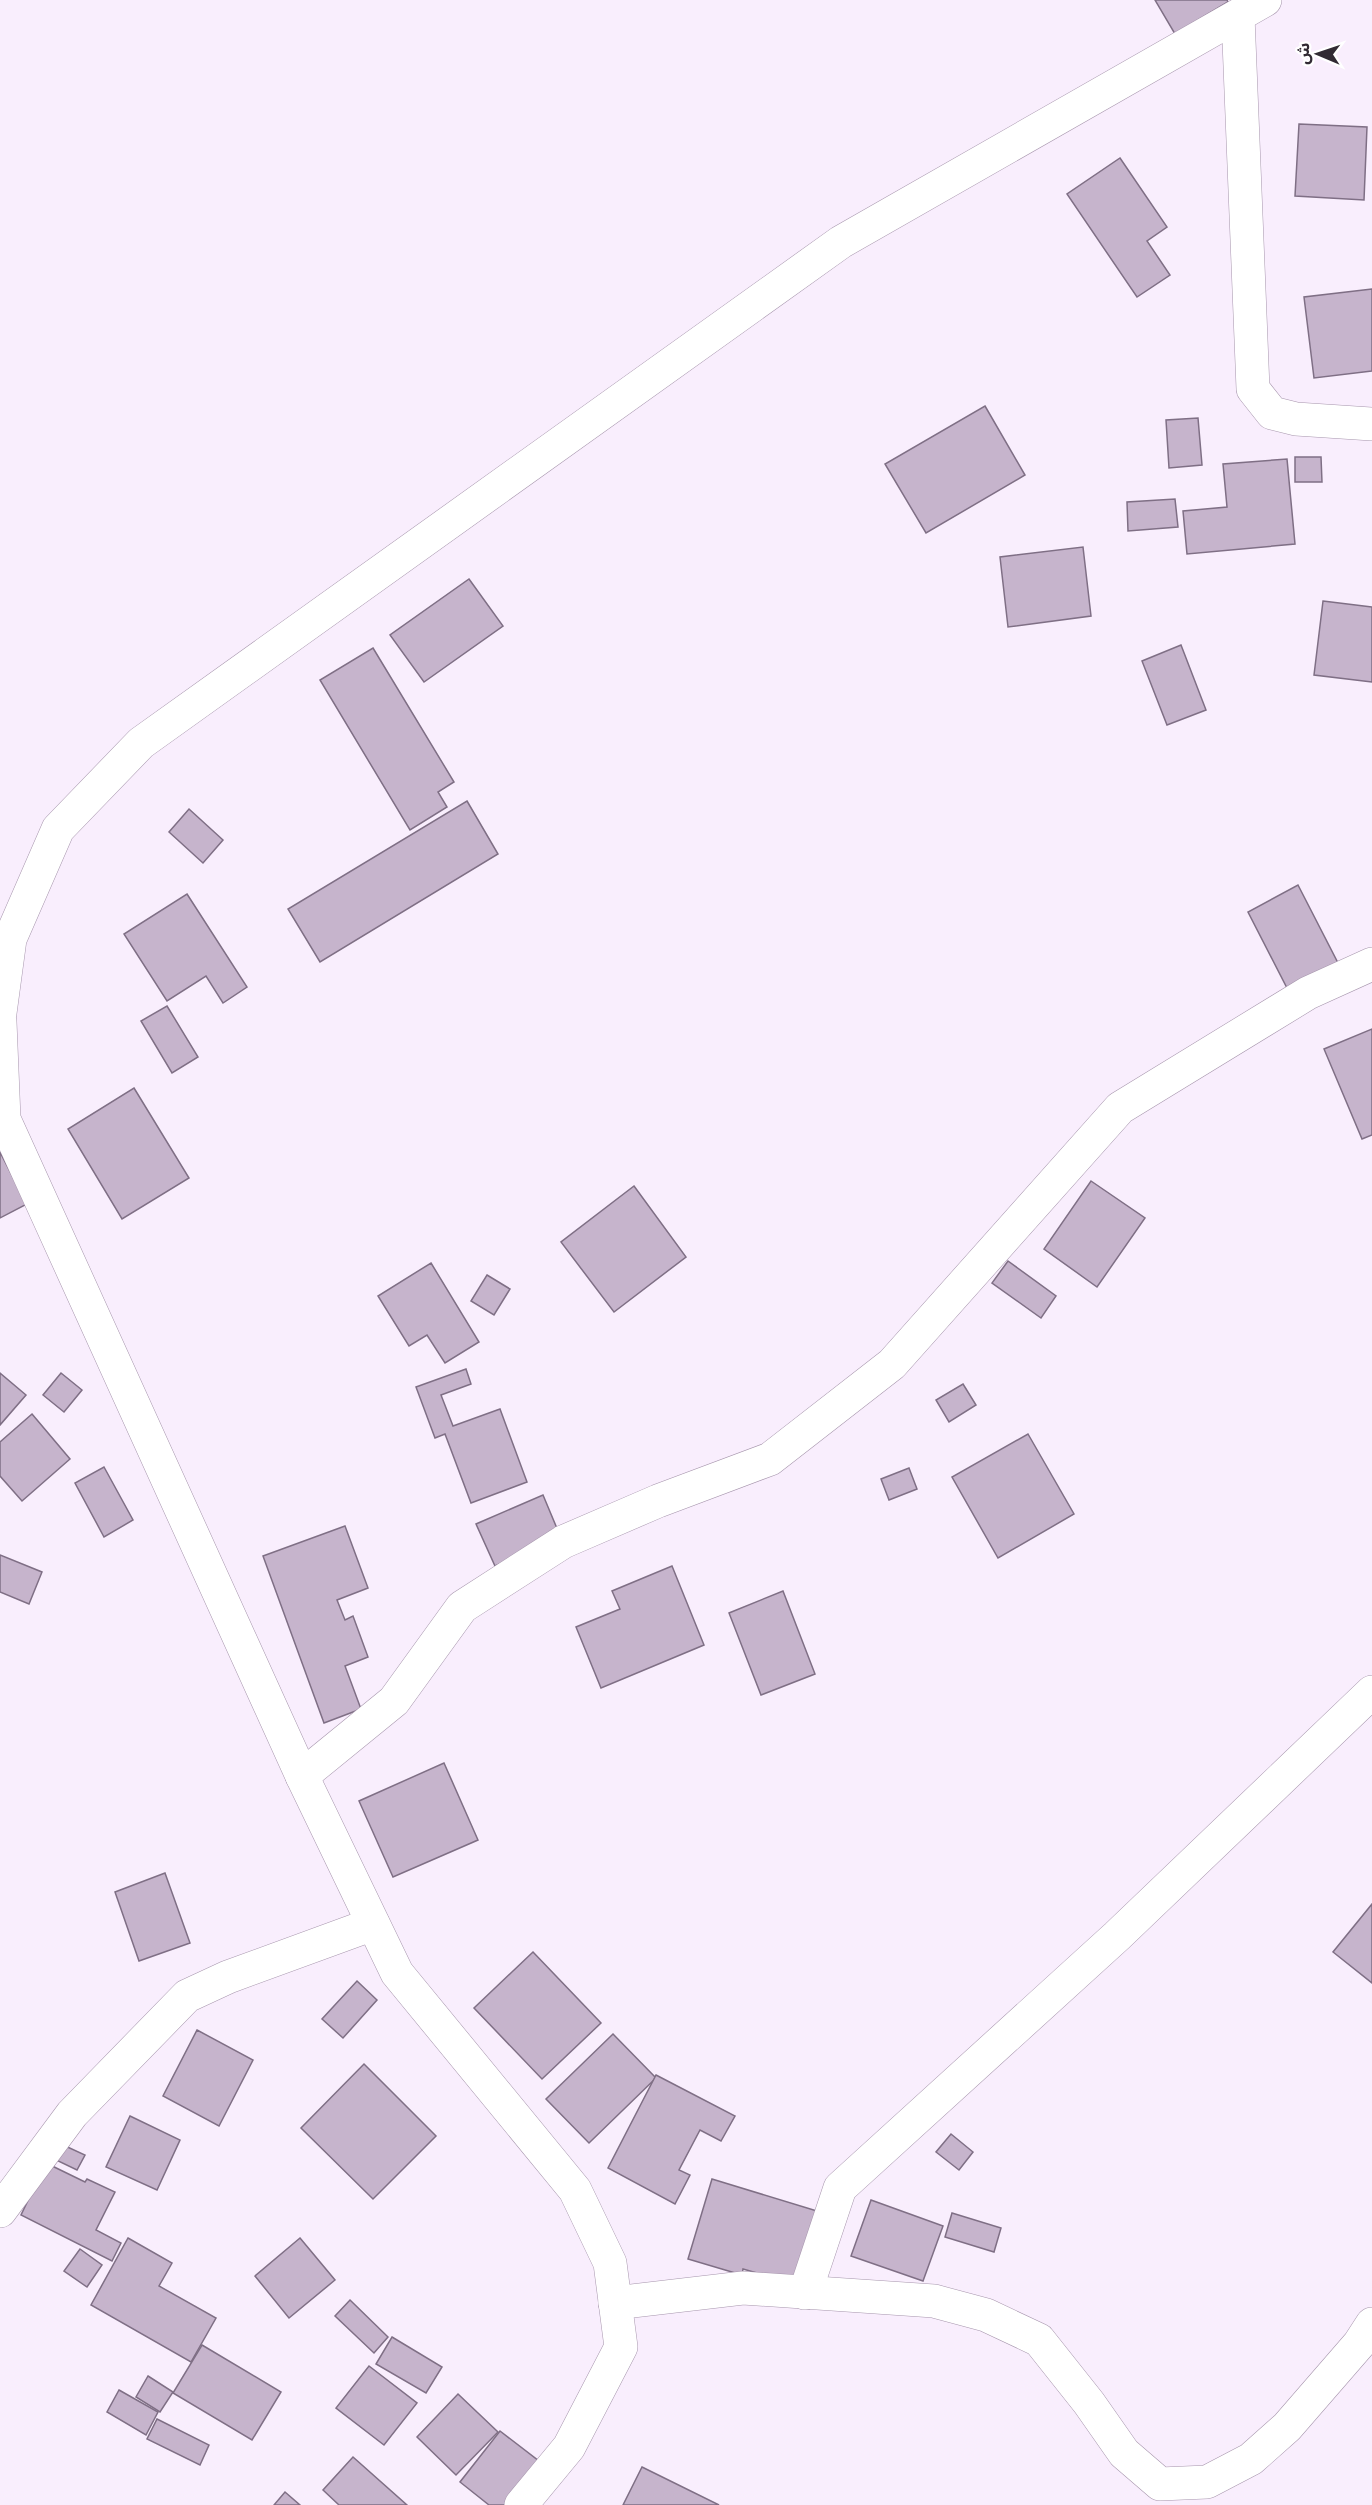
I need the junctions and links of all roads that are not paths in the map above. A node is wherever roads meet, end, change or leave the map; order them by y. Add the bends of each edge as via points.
1 (1251, 8) edge
2 (1372, 424) edge
3 (1372, 964) edge
4 (0, 1013) edge
5 (0, 1022) edge
6 (1372, 1692) edge
7 (302, 1776) junction
8 (373, 1924) junction
9 (0, 2211) edge
10 (805, 2293) junction
11 (615, 2304) junction
12 (1372, 2324) edge
13 (521, 2505) edge

1 - 2 street via 1253,389 1272,413 1296,420
1 - 4 street via 841,242 141,743 58,829 10,939
3 - 7 street via 1308,993 1120,1108 892,1364 770,1459 563,1542 462,1607 394,1701
5 - 7 street via 4,1119
6 - 10 street via 1118,1936 840,2188
7 - 8 street
8 - 9 street via 187,1996 72,2114
8 - 11 street via 397,1973 575,2190 610,2263
10 - 11 street via 743,2288
10 - 12 street via 934,2301 986,2315 1039,2340 1124,2453 1160,2484 1207,2482 1251,2459 1287,2427
11 - 13 street via 621,2346 569,2447

